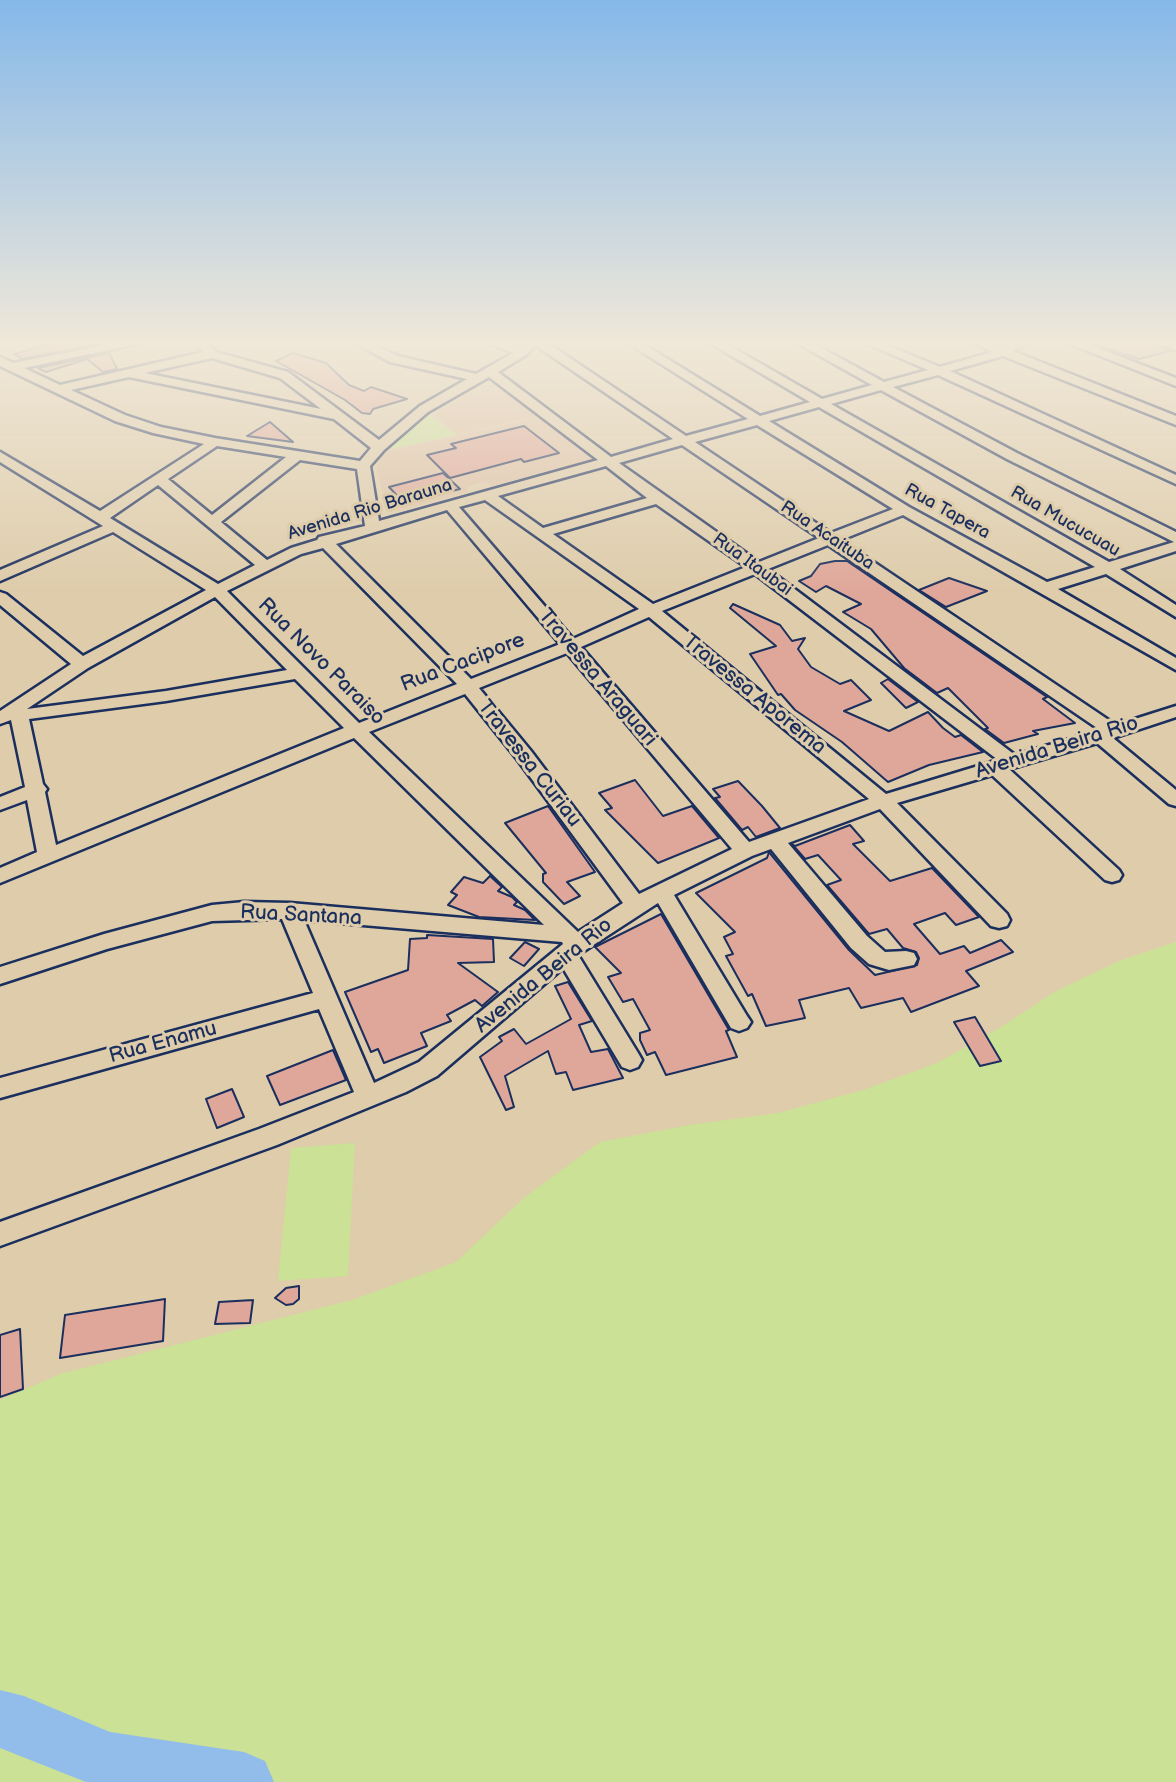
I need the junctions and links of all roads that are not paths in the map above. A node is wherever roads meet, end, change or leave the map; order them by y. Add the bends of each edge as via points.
1 (147, 425) edge
2 (349, 425) edge
3 (405, 425) edge
4 (555, 425) edge
5 (661, 425) edge
6 (739, 425) edge
7 (765, 425) edge
8 (859, 425) edge
9 (955, 425) edge
10 (1057, 425) edge
11 (685, 441) junction
12 (215, 443) junction
13 (379, 447) junction
14 (0, 456) edge
15 (296, 456) junction
16 (607, 461) junction
17 (363, 466) junction
18 (159, 478) junction
19 (1176, 480) edge
20 (487, 495) junction
21 (658, 499) junction
22 (450, 505) junction
23 (904, 510) junction
24 (108, 521) junction
25 (212, 522) junction
26 (373, 527) junction
27 (541, 533) junction
28 (831, 538) junction
29 (1176, 538) edge
30 (324, 540) junction
31 (1176, 546) edge
32 (265, 566) junction
33 (1106, 567) junction
34 (757, 568) junction
35 (0, 576) edge
36 (1045, 588) junction
37 (217, 590) junction
38 (0, 597) edge
39 (651, 610) junction
40 (1176, 612) edge
41 (570, 646) junction
42 (82, 664) junction
43 (1176, 665) edge
44 (299, 673) junction
45 (468, 686) junction
46 (1176, 710) edge
47 (20, 712) junction
48 (0, 719) edge
49 (356, 730) junction
50 (1107, 734) junction
51 (1003, 764) junction
52 (37, 789) junction
53 (1176, 800) edge
54 (883, 801) junction
55 (0, 804) edge
56 (775, 841) junction
57 (745, 851) junction
58 (48, 854) junction
59 (1112, 875) dead end
60 (0, 876) edge
61 (662, 893) junction
62 (636, 905) junction
63 (290, 911) junction
64 (999, 920) dead end
65 (570, 944) junction
66 (906, 959) dead end
67 (0, 976) edge
68 (326, 998) junction
69 (739, 1021) dead end
70 (630, 1060) dead end
71 (0, 1088) edge
72 (368, 1097) junction
73 (0, 1234) edge

1 - 12 street
2 - 13 street
3 - 13 street
4 - 16 street, Rua Itaubai
5 - 11 street, Rua Acaituba
6 - 11 street, Avenida Rio Barauna
7 - 23 street, Rua Tapera
8 - 33 street, Rua Mucucuau
9 - 29 street
10 - 19 street
11 - 16 street, Avenida Rio Barauna
11 - 28 street, Rua Acaituba
12 - 15 street
12 - 18 street
13 - 17 street
14 - 24 street, Rua Novo Paraiso
15 - 17 street
15 - 25 street
16 - 20 street, Avenida Rio Barauna
16 - 21 street, Rua Itaubai
17 - 26 street
18 - 24 street
18 - 25 street
20 - 22 street, Avenida Rio Barauna
20 - 27 street, Travessa Aporema
21 - 27 street
21 - 34 street, Rua Itaubai
22 - 26 street, Avenida Rio Barauna
22 - 41 street, Travessa Araguari
23 - 28 street, Rua Cacipore
23 - 36 street, Rua Tapera
24 - 35 street
24 - 37 street, Rua Novo Paraiso
25 - 32 street
26 - 30 street, Avenida Rio Barauna
27 - 39 street, Travessa Aporema
28 - 34 street, Rua Cacipore
28 - 50 street, Rua Acaituba
30 - 32 street, Avenida Rio Barauna
30 - 45 street, Travessa Curiau
31 - 33 street
32 - 37 street, Avenida Rio Barauna
33 - 36 street
33 - 40 street, Rua Mucucuau
34 - 39 street, Rua Cacipore
34 - 51 street, Rua Itaubai
36 - 43 street, Rua Tapera
37 - 42 street, Avenida Rio Barauna
37 - 44 street, Rua Novo Paraiso
38 - 42 street
39 - 41 street, Rua Cacipore
39 - 54 street, Travessa Aporema
41 - 45 street, Rua Cacipore
41 - 57 street, Travessa Araguari
42 - 47 street, Avenida Rio Barauna
44 - 47 street via 166,696
44 - 49 street, Rua Novo Paraiso
45 - 49 street, Rua Cacipore
45 - 62 street, Travessa Curiau
46 - 50 street, Avenida Beira Rio
47 - 48 street, Avenida Rio Barauna
47 - 52 street
49 - 58 street, Rua Cacipore
49 - 65 street, Rua Novo Paraiso
50 - 51 street, Avenida Beira Rio
50 - 53 street, Rua Acaituba
51 - 54 street, Avenida Beira Rio
51 - 59 street, Rua Itaubai
52 - 55 street
52 - 58 street
54 - 56 street, Avenida Beira Rio
54 - 64 street, Travessa Aporema
56 - 57 street, Avenida Beira Rio
56 - 66 street via 868,950 889,962
57 - 61 street, Avenida Beira Rio
58 - 60 street, Rua Cacipore
61 - 62 street, Avenida Beira Rio
61 - 69 street
62 - 65 street, Avenida Beira Rio
63 - 65 street, Rua Santana
63 - 67 street, Rua Santana via 212,913
63 - 68 street
65 - 70 street, Rua Novo Paraiso
65 - 72 street, Avenida Beira Rio via 428,1069
68 - 71 street, Rua Enamu
68 - 72 street
72 - 73 street, Avenida Beira Rio

